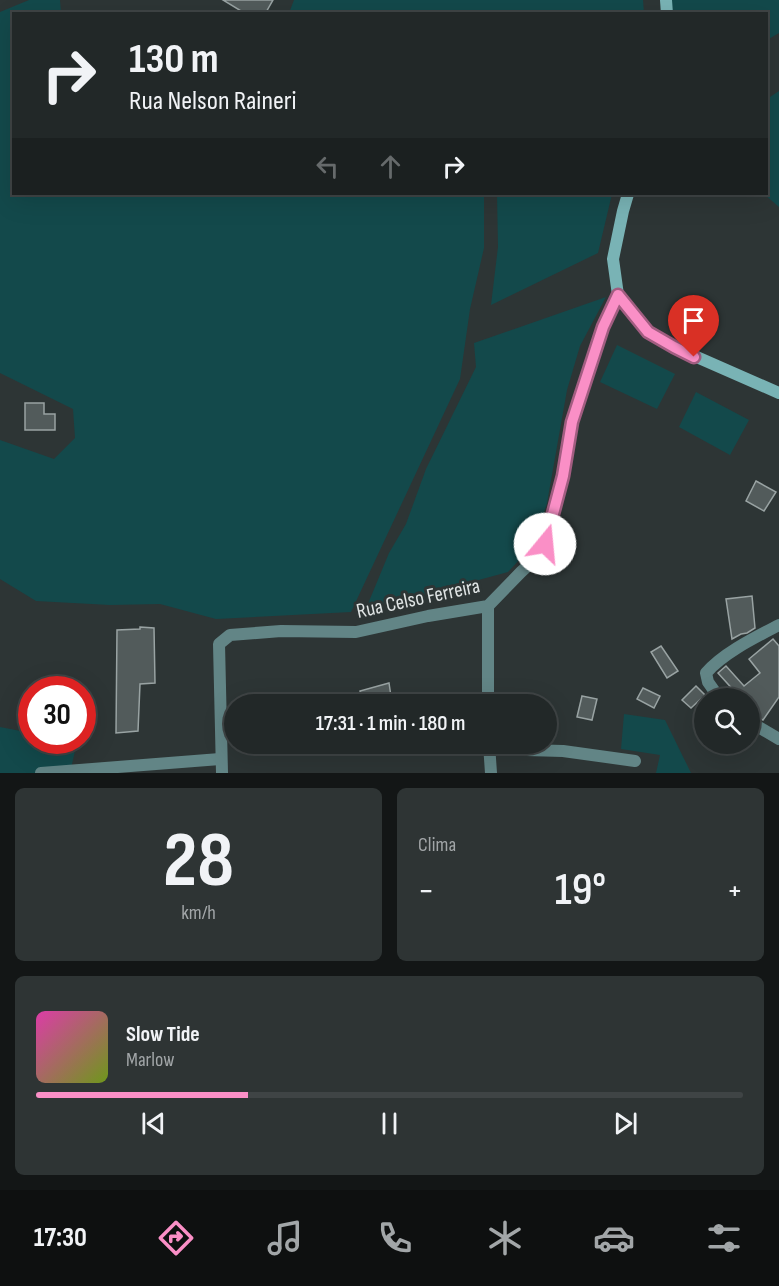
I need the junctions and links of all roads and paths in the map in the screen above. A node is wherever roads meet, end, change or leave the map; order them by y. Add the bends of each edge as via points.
1 (628, 195) edge
2 (618, 295) junction
3 (779, 393) edge
4 (488, 606) junction
5 (779, 625) edge
6 (712, 688) edge
7 (488, 694) edge
8 (760, 729) edge
9 (779, 739) edge
10 (557, 751) edge
11 (490, 754) edge
12 (220, 759) junction
13 (635, 761) dead end
14 (41, 773) edge
15 (222, 773) edge
16 (491, 773) edge

1 - 2 main road via 613,259
2 - 3 main road via 648,332
2 - 4 street, Rua Celso Ferreira via 603,327 572,422 545,544
4 - 7 street
4 - 12 street, Rua Celso Ferreira via 356,632 230,635 219,644
5 - 6 street via 713,664 706,673
8 - 9 street
10 - 13 street
11 - 16 street
12 - 14 street
12 - 15 street, Rua Celso Ferreira

